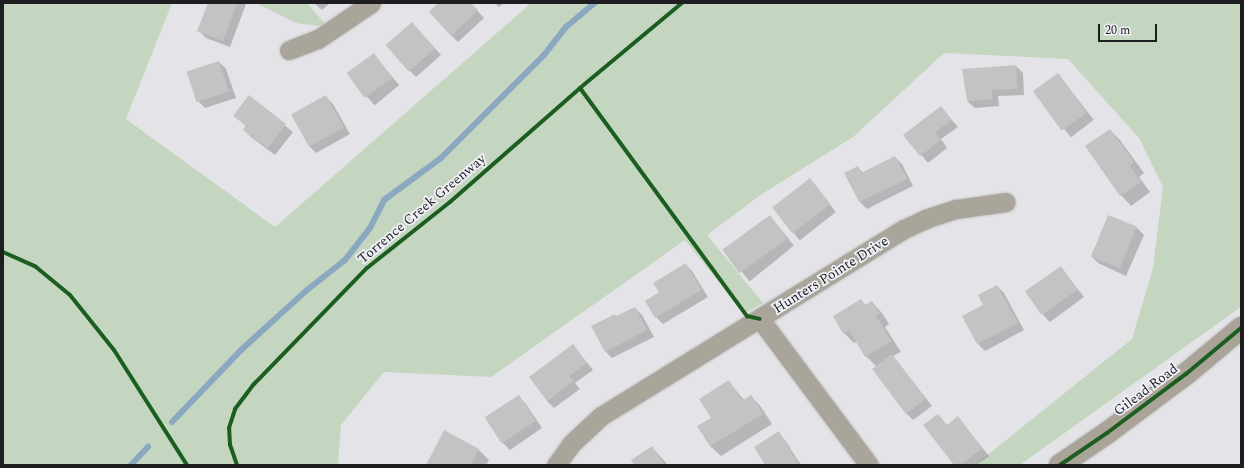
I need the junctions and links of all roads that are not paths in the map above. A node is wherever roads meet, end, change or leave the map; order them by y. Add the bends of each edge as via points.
1 (371, 3) edge
2 (289, 50) dead end
3 (1006, 202) dead end
4 (760, 319) junction
5 (1241, 328) edge
6 (556, 465) edge
7 (869, 465) edge
8 (1060, 465) edge

1 - 2 street via 318,39
3 - 4 street, Hunters Pointe Drive via 956,209 918,222
4 - 6 street, Hunters Pointe Drive via 601,416 571,444
4 - 7 street
5 - 8 main road, Gilead Road via 1186,374

